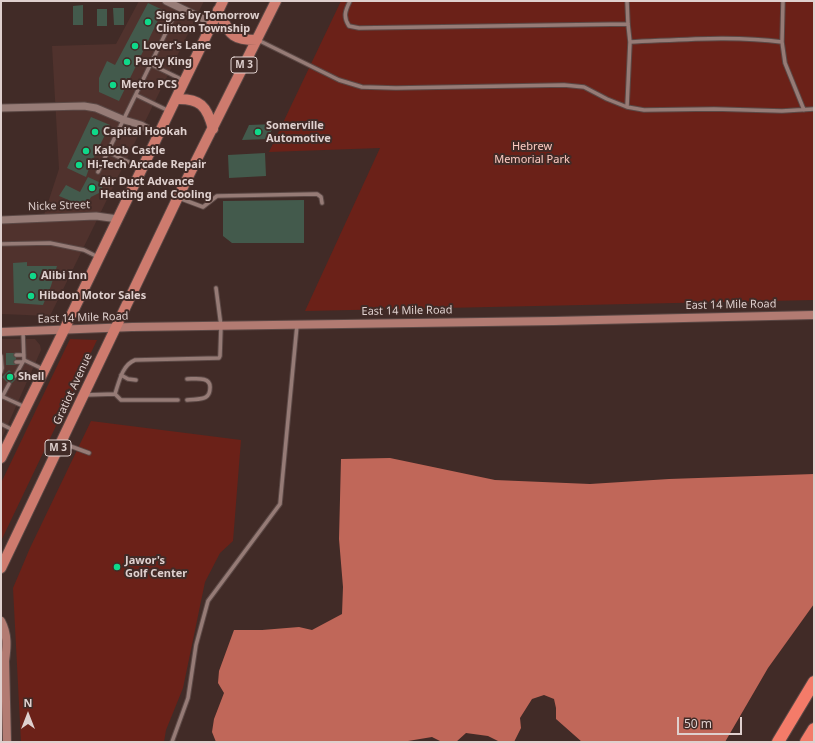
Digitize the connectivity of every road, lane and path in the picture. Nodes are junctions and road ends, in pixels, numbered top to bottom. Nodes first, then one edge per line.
1 (166, 1) edge
2 (276, 1) edge
3 (350, 1) edge
4 (627, 1) edge
5 (783, 1) edge
6 (220, 6) edge
7 (174, 16) dead end
8 (212, 23) junction
9 (628, 24) junction
10 (257, 40) junction
11 (630, 42) junction
12 (782, 42) junction
13 (150, 64) junction
14 (184, 81) junction
15 (136, 95) junction
16 (176, 99) junction
17 (627, 107) junction
18 (1, 108) edge
19 (814, 109) edge
20 (804, 110) junction
21 (170, 111) junction
22 (124, 120) junction
23 (212, 129) junction
24 (158, 135) junction
25 (108, 152) junction
26 (142, 168) junction
27 (98, 172) dead end
28 (178, 197) junction
29 (322, 204) dead end
30 (118, 219) junction
31 (1, 220) edge
32 (1, 244) edge
33 (99, 257) junction
34 (216, 288) dead end
35 (814, 315) edge
36 (297, 324) junction
37 (221, 326) junction
38 (116, 329) junction
39 (64, 330) junction
40 (23, 331) junction
41 (1, 332) edge
42 (6, 355) dead end
43 (16, 355) dead end
44 (24, 355) junction
45 (1, 356) edge
46 (23, 361) junction
47 (16, 362) dead end
48 (4, 363) edge
49 (44, 369) junction
50 (1, 372) edge
51 (121, 375) junction
52 (15, 376) dead end
53 (187, 379) dead end
54 (136, 380) dead end
55 (9, 384) dead end
56 (114, 394) junction
57 (84, 395) junction
58 (1, 396) edge
59 (178, 400) dead end
60 (188, 400) dead end
61 (26, 408) junction
62 (1, 424) edge
63 (14, 431) junction
64 (61, 443) junction
65 (89, 453) dead end
66 (1, 458) edge
67 (1, 568) edge
68 (1, 621) edge
69 (1, 651) edge
70 (5, 661) junction
71 (814, 682) edge
72 (4, 723) edge
73 (814, 728) edge
74 (7, 742) edge
75 (172, 742) edge
76 (778, 742) edge
77 (806, 742) edge

1 - 8 street
2 - 10 main road, M 3
3 - 9 lane
4 - 9 lane
5 - 12 lane
6 - 8 main road
6 - 10 main road
7 - 13 lane
8 - 14 main road
9 - 11 lane
10 - 17 lane
10 - 23 main road, M 3
11 - 12 lane
11 - 17 lane
12 - 20 lane
13 - 14 lane
13 - 15 lane
14 - 16 main road
15 - 21 lane
15 - 22 lane
16 - 21 main road
16 - 23 main road
17 - 20 lane
18 - 22 street
19 - 20 lane
21 - 24 main road
22 - 24 street
22 - 25 lane
23 - 28 main road, M 3
24 - 26 main road
25 - 26 lane
25 - 27 lane
26 - 30 main road
28 - 29 lane
28 - 38 main road, M 3
30 - 31 street, Nicke Street
30 - 33 main road
32 - 33 lane
33 - 39 main road
34 - 37 lane
35 - 36 main road, East 14 Mile Road
36 - 37 main road, East 14 Mile Road
36 - 75 lane
37 - 38 main road, East 14 Mile Road
37 - 51 lane
38 - 39 main road, East 14 Mile Road
38 - 57 main road, Gratiot Avenue / M 3
39 - 40 main road, East 14 Mile Road
39 - 49 main road
40 - 41 main road, East 14 Mile Road
40 - 44 lane
42 - 45 lane
43 - 44 lane
44 - 46 lane
45 - 48 lane
46 - 47 lane
46 - 49 lane
46 - 52 lane
48 - 50 lane
49 - 61 main road
51 - 54 lane
51 - 56 lane
53 - 60 lane
55 - 58 lane
56 - 57 lane
56 - 59 lane
57 - 64 main road, Gratiot Avenue / M 3
58 - 61 lane
61 - 63 main road
62 - 63 lane
63 - 66 main road
64 - 65 lane
64 - 67 main road, Gratiot Avenue / M 3
68 - 70 main road
69 - 70 main road
70 - 72 main road
71 - 76 highway
72 - 74 main road
73 - 77 highway

